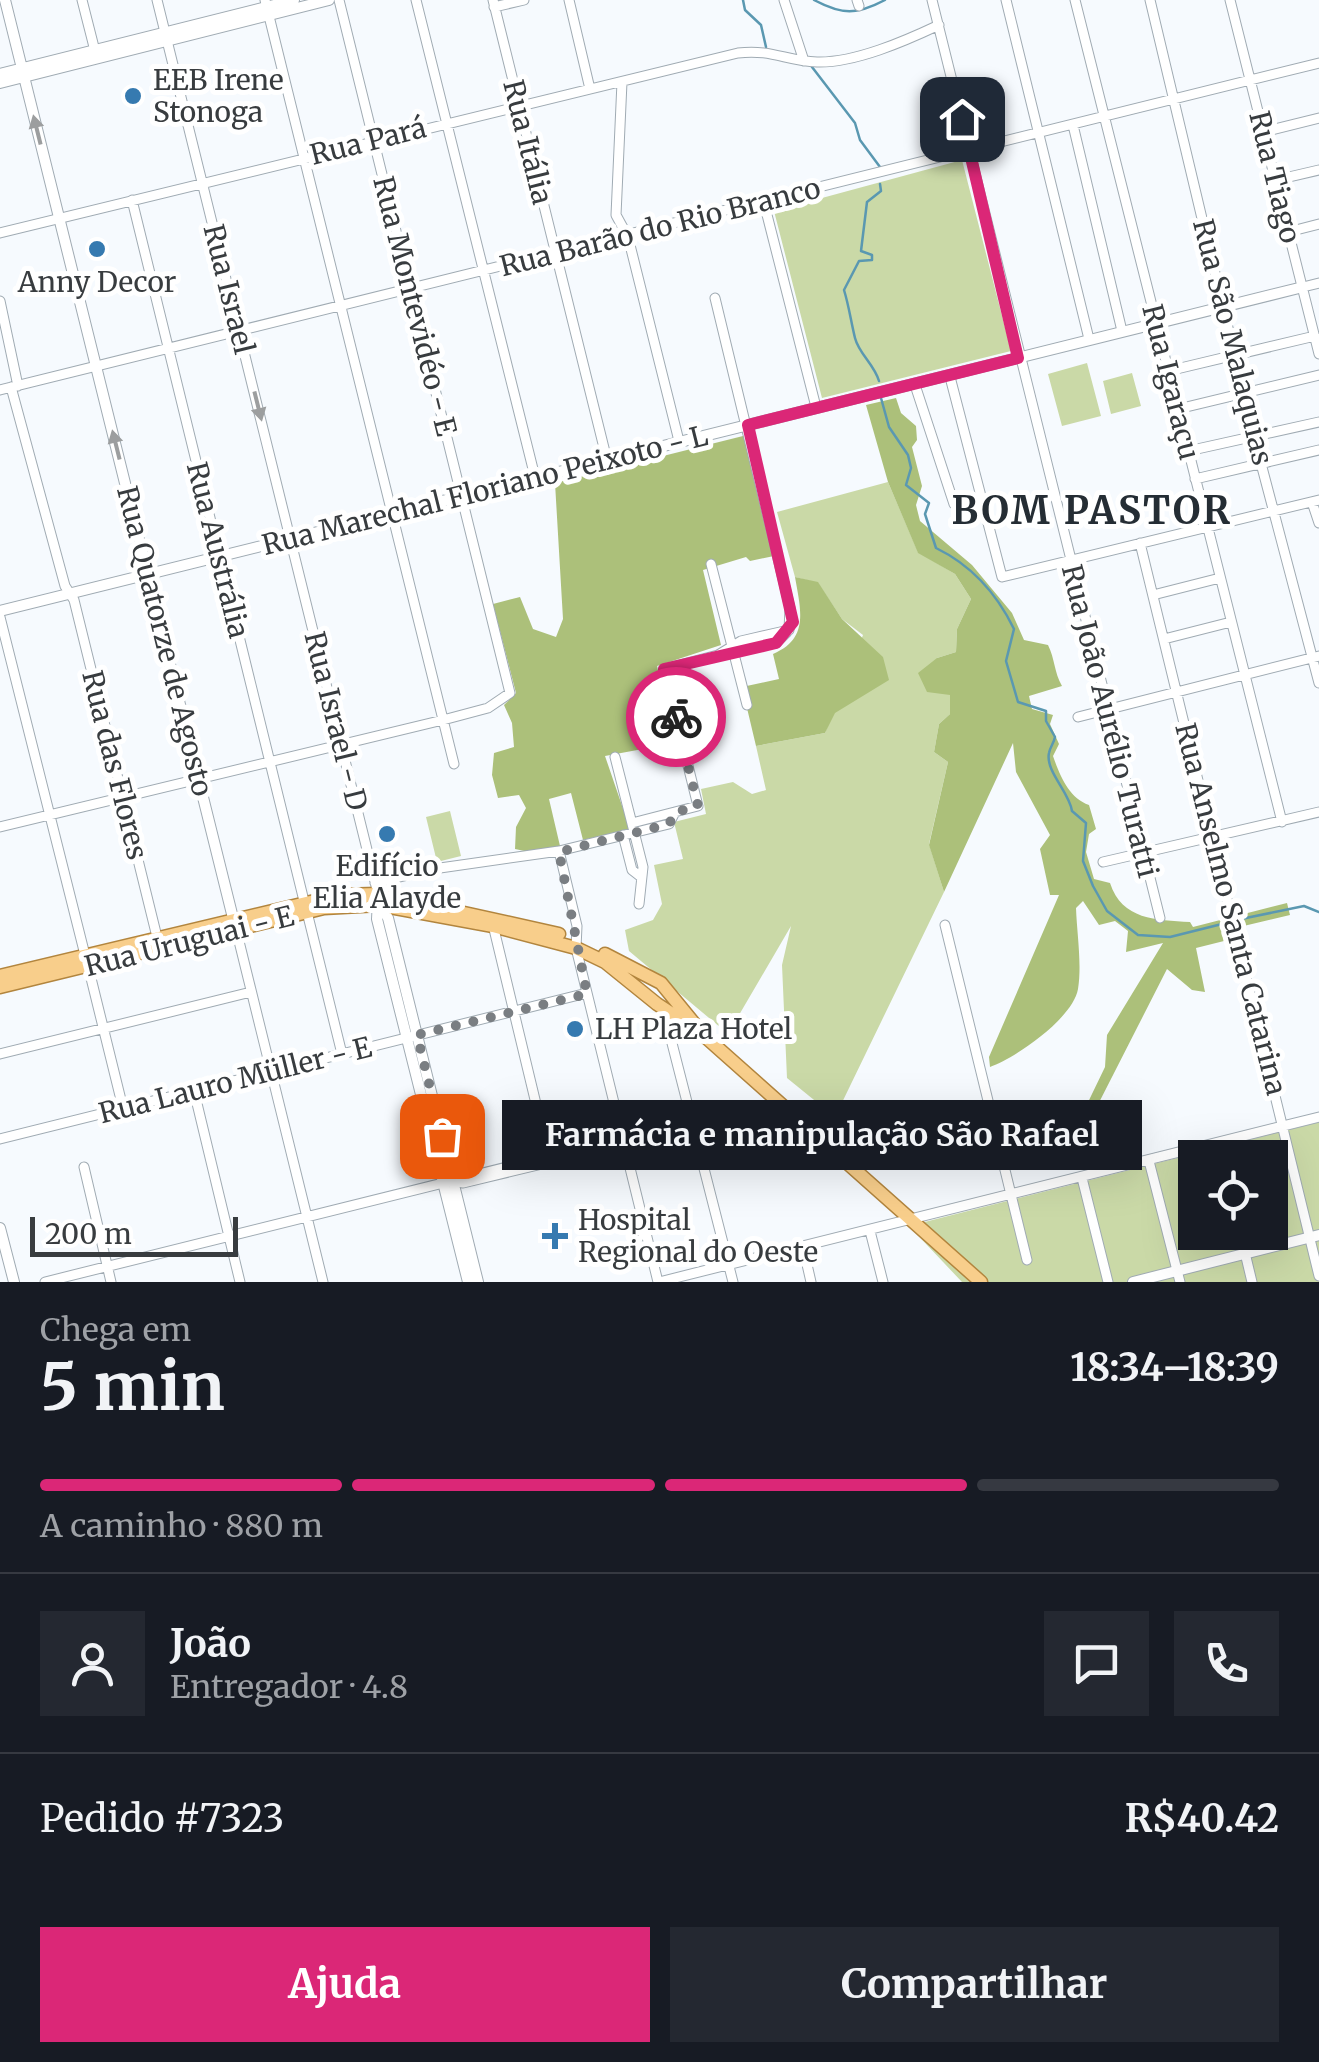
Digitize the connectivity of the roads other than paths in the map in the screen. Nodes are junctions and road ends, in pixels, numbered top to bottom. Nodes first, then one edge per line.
1 (4, 0) edge
2 (82, 0) edge
3 (156, 0) edge
4 (294, 0) edge
5 (329, 0) edge
6 (338, 0) edge
7 (416, 0) edge
8 (524, 0) edge
9 (569, 0) edge
10 (784, 0) edge
11 (932, 0) edge
12 (1006, 0) edge
13 (1076, 0) edge
14 (1150, 0) edge
15 (1230, 0) edge
16 (494, 3) edge
17 (267, 8) edge
18 (940, 26) junction
19 (166, 36) junction
20 (96, 54) junction
21 (804, 61) junction
22 (1319, 63) edge
23 (0, 74) edge
24 (18, 75) edge
25 (1250, 81) junction
26 (622, 82) junction
27 (590, 88) junction
28 (1175, 100) junction
29 (519, 104) junction
30 (1107, 118) junction
31 (1319, 118) edge
32 (446, 122) junction
33 (1073, 125) junction
34 (1263, 132) junction
35 (1038, 133) junction
36 (373, 140) junction
37 (969, 150) junction
38 (304, 157) junction
39 (1319, 170) edge
40 (1276, 180) junction
41 (202, 183) junction
42 (132, 200) junction
43 (764, 203) junction
44 (60, 218) junction
45 (1319, 224) edge
46 (1288, 232) junction
47 (0, 233) edge
48 (628, 237) junction
49 (555, 254) junction
50 (483, 270) junction
51 (1319, 283) edge
52 (1302, 287) junction
53 (410, 288) junction
54 (715, 298) dead end
55 (0, 301) edge
56 (341, 305) junction
57 (1224, 307) junction
58 (1156, 323) junction
59 (240, 331) junction
60 (1122, 331) junction
61 (1314, 336) junction
62 (1089, 339) junction
63 (169, 348) junction
64 (1319, 354) edge
65 (1236, 355) junction
66 (1018, 358) junction
67 (97, 366) junction
68 (1168, 370) junction
69 (1319, 375) edge
70 (950, 377) junction
71 (915, 384) junction
72 (10, 388) edge
73 (1244, 395) junction
74 (816, 408) junction
75 (1178, 409) junction
76 (1319, 422) edge
77 (748, 425) junction
78 (1254, 436) junction
79 (679, 442) junction
80 (1319, 450) edge
81 (1188, 451) junction
82 (606, 460) junction
83 (1262, 464) junction
84 (534, 477) junction
85 (1195, 479) junction
86 (462, 496) junction
87 (1316, 501) edge
88 (983, 503) junction
89 (393, 512) junction
90 (1274, 512) junction
91 (1319, 523) edge
92 (1208, 527) junction
93 (290, 538) junction
94 (1140, 543) junction
95 (220, 556) junction
96 (1070, 560) junction
97 (711, 564) dead end
98 (148, 574) junction
99 (1220, 578) junction
100 (69, 593) junction
101 (1153, 595) junction
102 (0, 614) edge
103 (1231, 622) junction
104 (1164, 639) junction
105 (733, 650) junction
106 (1316, 656) edge
107 (1244, 674) junction
108 (1319, 683) edge
109 (1177, 690) junction
110 (747, 706) dead end
111 (1107, 709) junction
112 (1078, 717) dead end
113 (443, 720) junction
114 (341, 744) junction
115 (615, 757) dead end
116 (270, 761) junction
117 (454, 764) dead end
118 (199, 778) junction
119 (123, 797) junction
120 (1319, 812) edge
121 (50, 814) junction
122 (1282, 822) junction
123 (0, 827) edge
124 (633, 828) junction
125 (623, 835) junction
126 (1212, 840) junction
127 (559, 852) junction
128 (1144, 854) junction
129 (1103, 862) dead end
130 (639, 871) junction
131 (377, 894) junction
132 (639, 904) dead end
133 (305, 906) junction
134 (1160, 918) dead end
135 (493, 922) junction
136 (235, 924) junction
137 (945, 925) dead end
138 (158, 937) junction
139 (576, 945) junction
140 (86, 961) junction
141 (0, 976) edge
142 (656, 981) junction
143 (0, 987) edge
144 (252, 992) junction
145 (587, 994) junction
146 (645, 994) junction
147 (670, 1006) junction
148 (514, 1012) junction
149 (103, 1028) junction
150 (412, 1036) junction
151 (0, 1054) edge
152 (342, 1054) junction
153 (271, 1072) junction
154 (194, 1090) junction
155 (123, 1108) junction
156 (1319, 1117) edge
157 (692, 1121) junction
158 (1285, 1127) junction
159 (0, 1138) edge
160 (623, 1139) junction
161 (1231, 1140) edge
162 (1178, 1153) edge
163 (549, 1158) junction
164 (1149, 1160) junction
165 (84, 1167) dead end
166 (1082, 1178) junction
167 (448, 1182) junction
168 (1011, 1194) junction
169 (307, 1217) junction
170 (911, 1219) junction
171 (0, 1228) edge
172 (870, 1231) junction
173 (229, 1236) junction
174 (1314, 1236) edge
175 (802, 1247) junction
176 (1244, 1250) edge
177 (1245, 1254) junction
178 (1027, 1260) dead end
179 (729, 1265) junction
180 (108, 1266) junction
181 (1178, 1276) edge
182 (1319, 1276) edge
183 (14, 1282) edge
184 (46, 1282) edge
185 (112, 1282) edge
186 (240, 1282) edge
187 (323, 1282) edge
188 (468, 1282) edge
189 (478, 1282) edge
190 (658, 1282) edge
191 (733, 1282) edge
192 (811, 1282) edge
193 (883, 1282) edge
194 (982, 1282) edge
195 (1108, 1282) edge
196 (1133, 1282) edge
197 (1252, 1282) edge

1 - 24 street, Rua Quatorze de Agosto
2 - 20 street
3 - 19 street, Rua Israel
4 - 17 street
5 - 17 street
6 - 36 street, Rua Montevidéo - E
7 - 32 street
8 - 16 street
9 - 27 street
10 - 21 street
11 - 18 street, Rua João Aurélio Turatti
12 - 35 street
13 - 30 street, Rua Igaraçu
14 - 28 street, Rua São Malaquias
15 - 25 street, Rua Tiago
16 - 29 street, Rua Itália
17 - 19 street
17 - 38 street
18 - 21 street, Rua Pará
18 - 37 street, Rua João Aurélio Turatti
19 - 20 street
19 - 41 street, Rua Israel
20 - 24 street
21 - 26 street, Rua Pará
22 - 25 street, Rua Barão do Rio Branco
23 - 24 street
44 -> 24 street, Rua Quatorze de Agosto
25 - 28 street, Rua Barão do Rio Branco
25 - 34 street, Rua Tiago
26 - 27 street, Rua Pará
26 - 48 street
27 - 29 street, Rua Pará
28 - 30 street, Rua Barão do Rio Branco
28 - 57 street, Rua São Malaquias
29 - 32 street, Rua Pará
29 - 49 street, Rua Itália
30 - 33 street, Rua Barão do Rio Branco
30 - 58 street, Rua Igaraçu
31 - 34 street
32 - 36 street, Rua Pará
32 - 50 street
33 - 35 street, Rua Barão do Rio Branco
33 - 60 street
34 - 40 street, Rua Tiago
35 - 37 street, Rua Barão do Rio Branco
35 - 62 street
36 - 38 street, Rua Pará
36 - 53 street, Rua Montevidéo - E
37 - 43 street, Rua Barão do Rio Branco
37 - 66 street, Rua João Aurélio Turatti
38 - 41 street, Rua Pará
38 - 56 street
39 - 40 street
40 - 46 street, Rua Tiago
41 - 42 street, Rua Pará
41 - 59 street, Rua Israel
42 - 44 street, Rua Pará
42 - 63 street, Rua Austrália
43 - 48 street, Rua Barão do Rio Branco
43 - 74 street
44 - 47 street, Rua Pará
44 - 67 street, Rua Quatorze de Agosto
45 - 46 street
46 - 52 street, Rua Tiago
48 - 49 street, Rua Barão do Rio Branco
48 - 79 street
49 - 50 street, Rua Barão do Rio Branco
49 - 82 street, Rua Itália
50 - 53 street, Rua Barão do Rio Branco
50 - 84 street
51 - 52 street, Rua Marechal Floriano Peixoto - L
52 - 57 street, Rua Marechal Floriano Peixoto - L
52 - 61 street, Rua Tiago
53 - 56 street, Rua Barão do Rio Branco
53 - 86 street, Rua Montevidéo - E
54 - 77 street
55 - 72 street, Rua das Flores
56 - 59 street, Rua Barão do Rio Branco
56 - 89 street
57 - 58 street, Rua Marechal Floriano Peixoto - L
57 - 65 street, Rua São Malaquias
58 - 60 street, Rua Marechal Floriano Peixoto - L
58 - 68 street, Rua Igaraçu
59 - 63 street, Rua Barão do Rio Branco
59 -> 93 street, Rua Israel
60 - 62 street, Rua Marechal Floriano Peixoto - L
61 - 64 street, Rua Tiago
61 - 65 street
62 - 66 street, Rua Marechal Floriano Peixoto - L
63 - 67 street, Rua Barão do Rio Branco
63 - 95 street, Rua Austrália
65 - 68 street
65 - 73 street, Rua São Malaquias
66 - 70 street, Rua Marechal Floriano Peixoto - L
66 - 96 street, Rua João Aurélio Turatti
67 - 72 street, Rua Barão do Rio Branco
98 -> 67 street, Rua Quatorze de Agosto
68 - 75 street, Rua Igaraçu
69 - 73 street
70 - 71 street, Rua Marechal Floriano Peixoto - L
70 - 88 street
71 - 74 street, Rua Marechal Floriano Peixoto - L
71 - 88 street
72 - 100 street, Rua das Flores
73 - 75 street
73 - 78 street, Rua São Malaquias
74 - 77 street, Rua Marechal Floriano Peixoto - L
75 - 81 street, Rua Igaraçu
76 - 78 street
77 - 79 street, Rua Marechal Floriano Peixoto - L
77 - 105 street
78 - 81 street
78 - 83 street, Rua São Malaquias
79 - 82 street, Rua Marechal Floriano Peixoto - L
80 - 83 street
81 - 85 street, Rua Igaraçu
82 - 84 street, Rua Marechal Floriano Peixoto - L
83 - 85 street
83 - 90 street, Rua São Malaquias
84 - 86 street, Rua Marechal Floriano Peixoto - L
85 - 92 street, Rua Igaraçu
86 - 89 street, Rua Marechal Floriano Peixoto - L
86 - 113 street, Rua Montevidéo - E
87 - 90 street
87 - 91 street
88 - 96 street
89 - 93 street, Rua Marechal Floriano Peixoto - L
89 - 113 street
90 - 92 street
90 - 106 street, Rua São Malaquias
92 - 94 street
92 - 99 street, Rua Igaraçu
93 - 95 street, Rua Marechal Floriano Peixoto - L
93 - 114 street, Rua Israel - D
94 - 96 street
94 - 101 street, Rua Anselmo Santa Catarina
95 - 98 street, Rua Marechal Floriano Peixoto - L
95 - 116 street, Rua Austrália
96 - 111 street, Rua João Aurélio Turatti
97 - 105 street
98 - 100 street, Rua Marechal Floriano Peixoto - L
98 - 118 street, Rua Quatorze de Agosto
99 - 101 street
99 - 103 street, Rua Igaraçu
100 - 102 street, Rua Marechal Floriano Peixoto - L
100 - 119 street, Rua das Flores
101 - 104 street, Rua Anselmo Santa Catarina
102 - 121 street
103 - 104 street
103 - 107 street, Rua Igaraçu
104 - 109 street, Rua Anselmo Santa Catarina
105 - 110 street
105 - 124 street, Rua Uruguai - E
106 - 107 street
106 - 108 street, Rua São Malaquias
107 - 109 street
107 - 122 street, Rua Igaraçu
109 - 111 street
109 - 126 street, Rua Anselmo Santa Catarina
111 - 112 street
111 - 128 street, Rua João Aurélio Turatti
113 - 114 street
113 - 117 street
114 - 116 street
114 - 131 street, Rua Israel - D
115 - 124 street
116 - 118 street
116 - 133 street, Rua Austrália
118 - 119 street
118 - 136 street, Rua Quatorze de Agosto
119 - 121 street
119 - 138 street, Rua das Flores
120 - 122 street
121 - 123 street
121 - 140 street
122 - 126 street
124 - 125 street, Rua Uruguai - E
124 - 130 street
125 - 127 street, Rua Uruguai - E
125 - 130 street
126 - 128 street
126 - 158 street, Rua Anselmo Santa Catarina
127 - 131 street, Rua Uruguai - E
127 - 139 street
128 - 129 street
128 - 134 street, Rua João Aurélio Turatti
130 - 132 street
131 - 133 main road, Rua Uruguai - E
131 - 135 main road
131 - 150 street, Rua Israel - D
133 - 136 main road, Rua Uruguai - E
133 - 152 street, Rua Austrália
135 - 139 main road
135 - 148 street
136 - 138 main road, Rua Uruguai - E
136 - 140 main road, Rua Uruguai - E
136 - 144 street, Rua Quatorze de Agosto
137 - 168 street
138 - 140 main road, Rua Uruguai - E
139 - 142 main road
139 - 145 street
139 - 146 main road
140 - 141 main road, Rua Uruguai - E
140 - 143 main road, Rua Uruguai - E
140 - 149 street
142 - 146 main road
142 - 147 main road
144 - 149 street
144 - 153 street, Rua Quatorze de Agosto
145 - 148 street, Rua Lauro Müller - E
145 - 160 street
146 - 147 main road
147 - 157 street
147 - 170 main road
148 - 150 street, Rua Lauro Müller - E
148 - 163 street
149 - 151 street
149 - 155 street
150 - 152 street, Rua Lauro Müller - E
150 - 167 street, Rua Israel - D
152 - 153 street, Rua Lauro Müller - E
153 - 154 street, Rua Lauro Müller - E
153 - 169 street, Rua Quatorze de Agosto
154 - 155 street, Rua Lauro Müller - E
154 - 173 street
155 - 159 street, Rua Lauro Müller - E
156 - 158 street
157 - 160 street
157 - 179 street
158 - 161 street
158 - 174 street, Rua Anselmo Santa Catarina
160 - 163 street
160 - 190 street
162 - 164 street
163 - 167 street
164 - 166 street
164 - 181 street
165 - 180 street
166 - 168 street
166 - 195 street
167 - 169 street
167 - 188 street, Rua Israel - D
167 - 189 street, Rua Israel - D
168 - 170 street
168 - 178 street
169 - 173 street
169 - 187 street, Rua Quatorze de Agosto
170 - 172 street
170 - 194 main road
171 - 183 street
172 - 175 street
172 - 193 street
173 - 180 street
173 - 186 street
174 - 177 street
174 - 182 street, Rua Anselmo Santa Catarina
175 - 179 street
175 - 192 street
176 - 177 street
177 - 181 street
177 - 197 street
179 - 190 street
179 - 191 street
180 - 184 street
180 - 185 street
181 - 196 street

